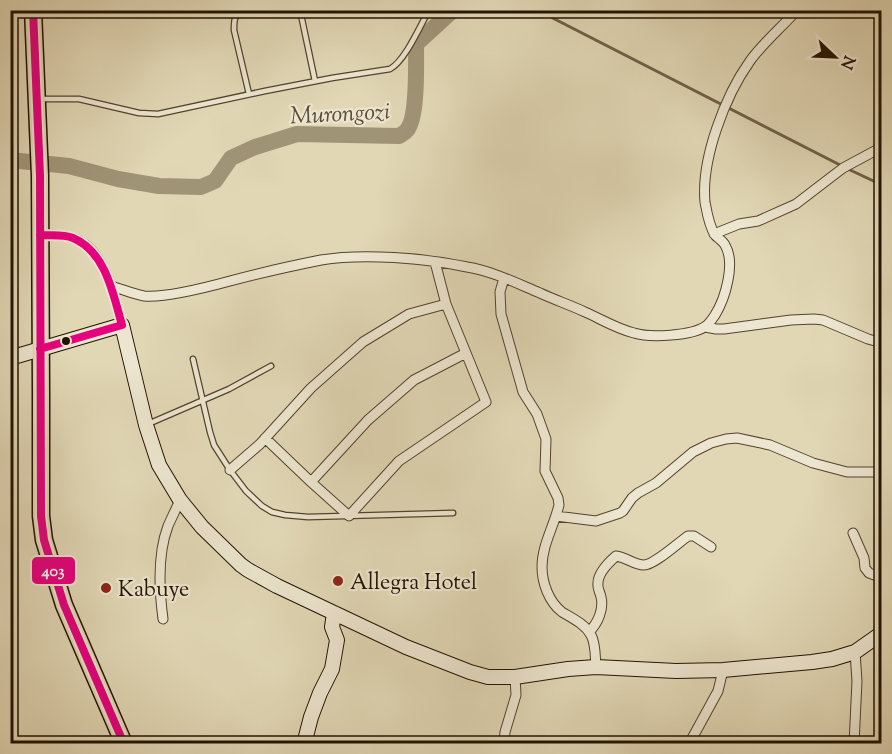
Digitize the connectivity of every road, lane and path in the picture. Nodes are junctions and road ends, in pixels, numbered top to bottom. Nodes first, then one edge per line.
1 (33, 10) edge
2 (243, 10) edge
3 (300, 10) edge
4 (429, 10) edge
5 (797, 10) edge
6 (315, 81) junction
7 (249, 94) junction
8 (37, 99) junction
9 (882, 147) edge
10 (714, 234) junction
11 (40, 235) junction
12 (435, 262) junction
13 (504, 278) junction
14 (111, 286) junction
15 (446, 304) junction
16 (122, 325) junction
17 (705, 327) junction
18 (882, 343) edge
19 (40, 349) junction
20 (466, 353) junction
21 (10, 358) edge
22 (193, 358) dead end
23 (271, 366) dead end
24 (203, 400) junction
25 (146, 425) junction
26 (265, 438) junction
27 (230, 470) junction
28 (882, 472) edge
29 (311, 482) junction
30 (180, 500) junction
31 (453, 513) dead end
32 (349, 516) junction
33 (556, 516) junction
34 (853, 533) dead end
35 (711, 547) dead end
36 (882, 589) edge
37 (334, 613) junction
38 (164, 619) dead end
39 (590, 632) junction
40 (882, 633) edge
41 (855, 652) junction
42 (596, 667) junction
43 (723, 670) junction
44 (515, 677) junction
45 (124, 744) edge
46 (304, 744) edge
47 (504, 744) edge
48 (689, 744) edge
49 (854, 744) edge

1 - 8 highway
2 - 7 lane
3 - 6 lane
4 - 6 lane
5 - 10 street
6 - 7 lane
7 - 8 lane
8 - 11 highway
9 - 10 street
10 - 17 street
11 - 14 street
11 - 19 highway
12 - 13 street
12 - 14 street
12 - 15 street
13 - 17 street
13 - 33 street
14 - 16 street
15 - 20 street
15 - 26 street
16 - 19 street
16 - 25 street
17 - 18 street
19 - 21 street
19 - 45 highway
20 - 29 street
20 - 32 street
22 - 24 lane
23 - 24 lane
24 - 25 lane
24 - 27 lane
25 - 30 street
26 - 27 street
26 - 29 street
27 - 32 lane
28 - 33 street
29 - 32 street
30 - 37 street
30 - 38 street
31 - 32 lane
33 - 39 street
34 - 36 street
35 - 39 street
37 - 44 street
37 - 46 street
39 - 42 street
40 - 41 street
41 - 43 street
41 - 49 street
42 - 43 street
42 - 44 street
43 - 48 street
44 - 47 street

